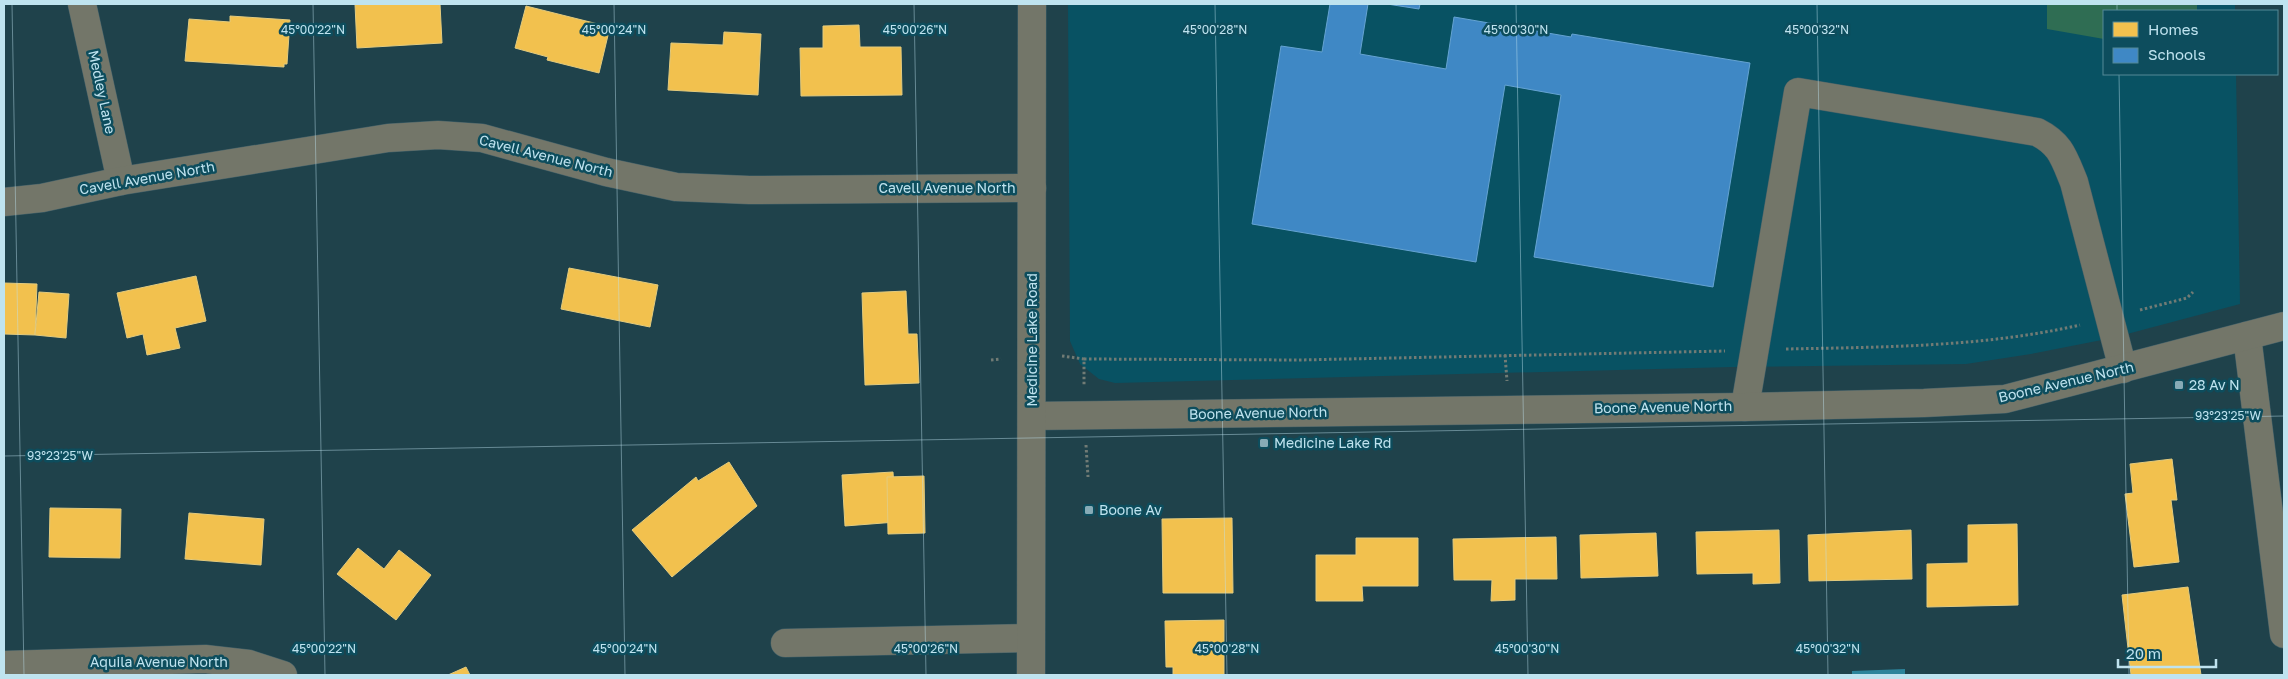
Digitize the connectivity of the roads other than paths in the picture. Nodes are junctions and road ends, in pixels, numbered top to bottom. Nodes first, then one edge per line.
1 (82, 4) edge
2 (1032, 4) edge
3 (122, 181) junction
4 (1032, 188) junction
5 (4, 202) edge
6 (2284, 326) edge
7 (2247, 336) junction
8 (2123, 369) junction
9 (1745, 407) junction
10 (1032, 416) junction
11 (2284, 634) edge
12 (1030, 638) junction
13 (785, 643) dead end
14 (4, 664) edge
15 (283, 675) edge
16 (1031, 675) edge

1 - 3 street, Medley Lane
2 - 4 street, Medicine Lake Road
3 - 4 street, Cavell Avenue North
3 - 5 street, Cavell Avenue North
4 - 10 street, Medicine Lake Road
6 - 7 street, Boone Avenue North
7 - 8 street, Boone Avenue North
7 - 11 street
8 - 9 street, Boone Avenue North
8 - 9 street
9 - 10 street, Boone Avenue North
10 - 12 street, Medicine Lake Road
12 - 13 street
12 - 16 street, Medicine Lake Road
14 - 15 street, Aquila Avenue North

